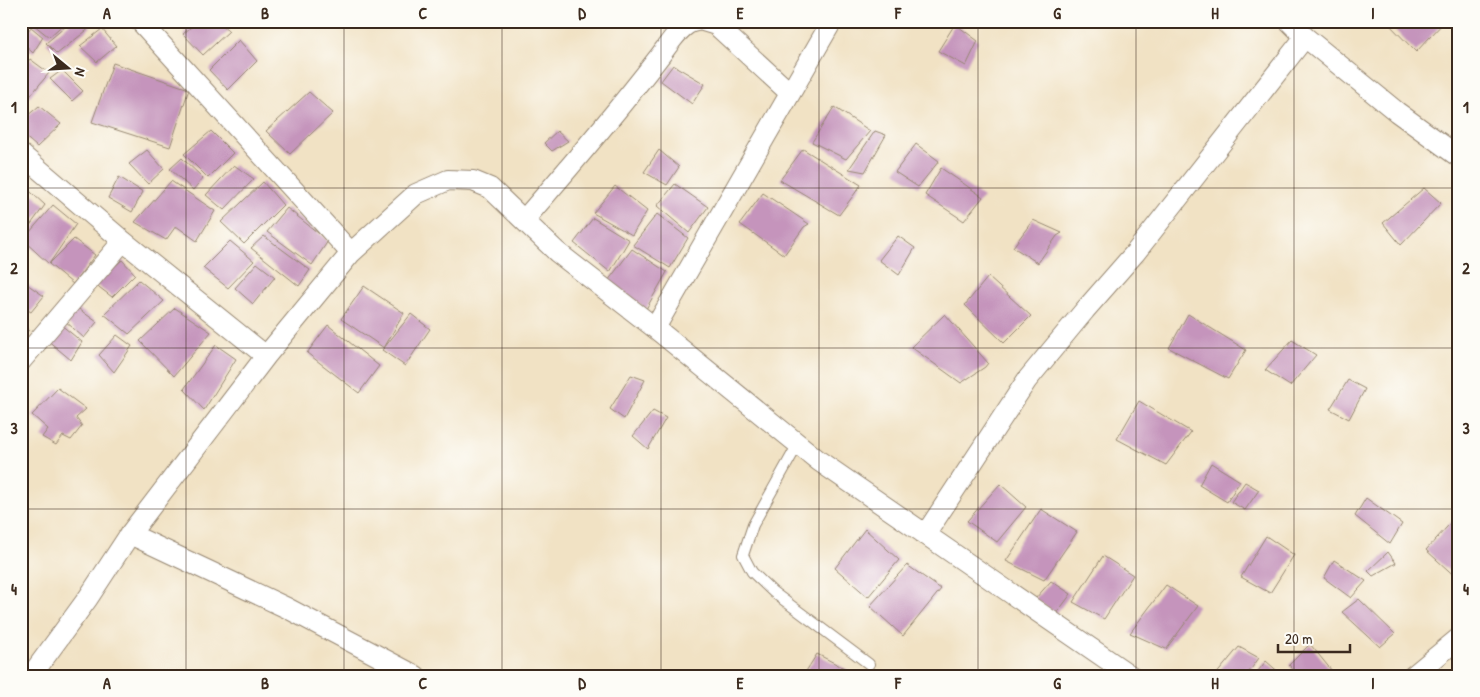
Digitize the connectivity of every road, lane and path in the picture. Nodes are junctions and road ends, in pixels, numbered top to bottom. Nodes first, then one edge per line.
1 (140, 21) edge
2 (697, 21) edge
3 (703, 21) edge
4 (832, 21) edge
5 (1289, 21) edge
6 (1305, 38) junction
7 (790, 93) junction
8 (21, 154) edge
9 (1459, 157) edge
10 (524, 220) junction
11 (123, 241) junction
12 (351, 252) junction
13 (655, 328) junction
14 (266, 356) junction
15 (21, 361) edge
16 (798, 444) junction
17 (130, 534) junction
18 (925, 535) junction
19 (1459, 638) edge
20 (869, 664) dead end
21 (31, 676) edge
22 (416, 676) edge
23 (1131, 676) edge
24 (1413, 676) edge

1 - 12 street
2 - 10 street
3 - 7 street
4 - 7 street
5 - 6 street
6 - 9 street
6 - 18 street
7 - 13 street
8 - 11 street
10 - 12 street
10 - 13 street
11 - 14 street
11 - 15 street
12 - 14 street
13 - 16 street
14 - 17 street
16 - 18 street
16 - 20 lane
17 - 21 street
17 - 22 street
18 - 23 street
19 - 24 street

